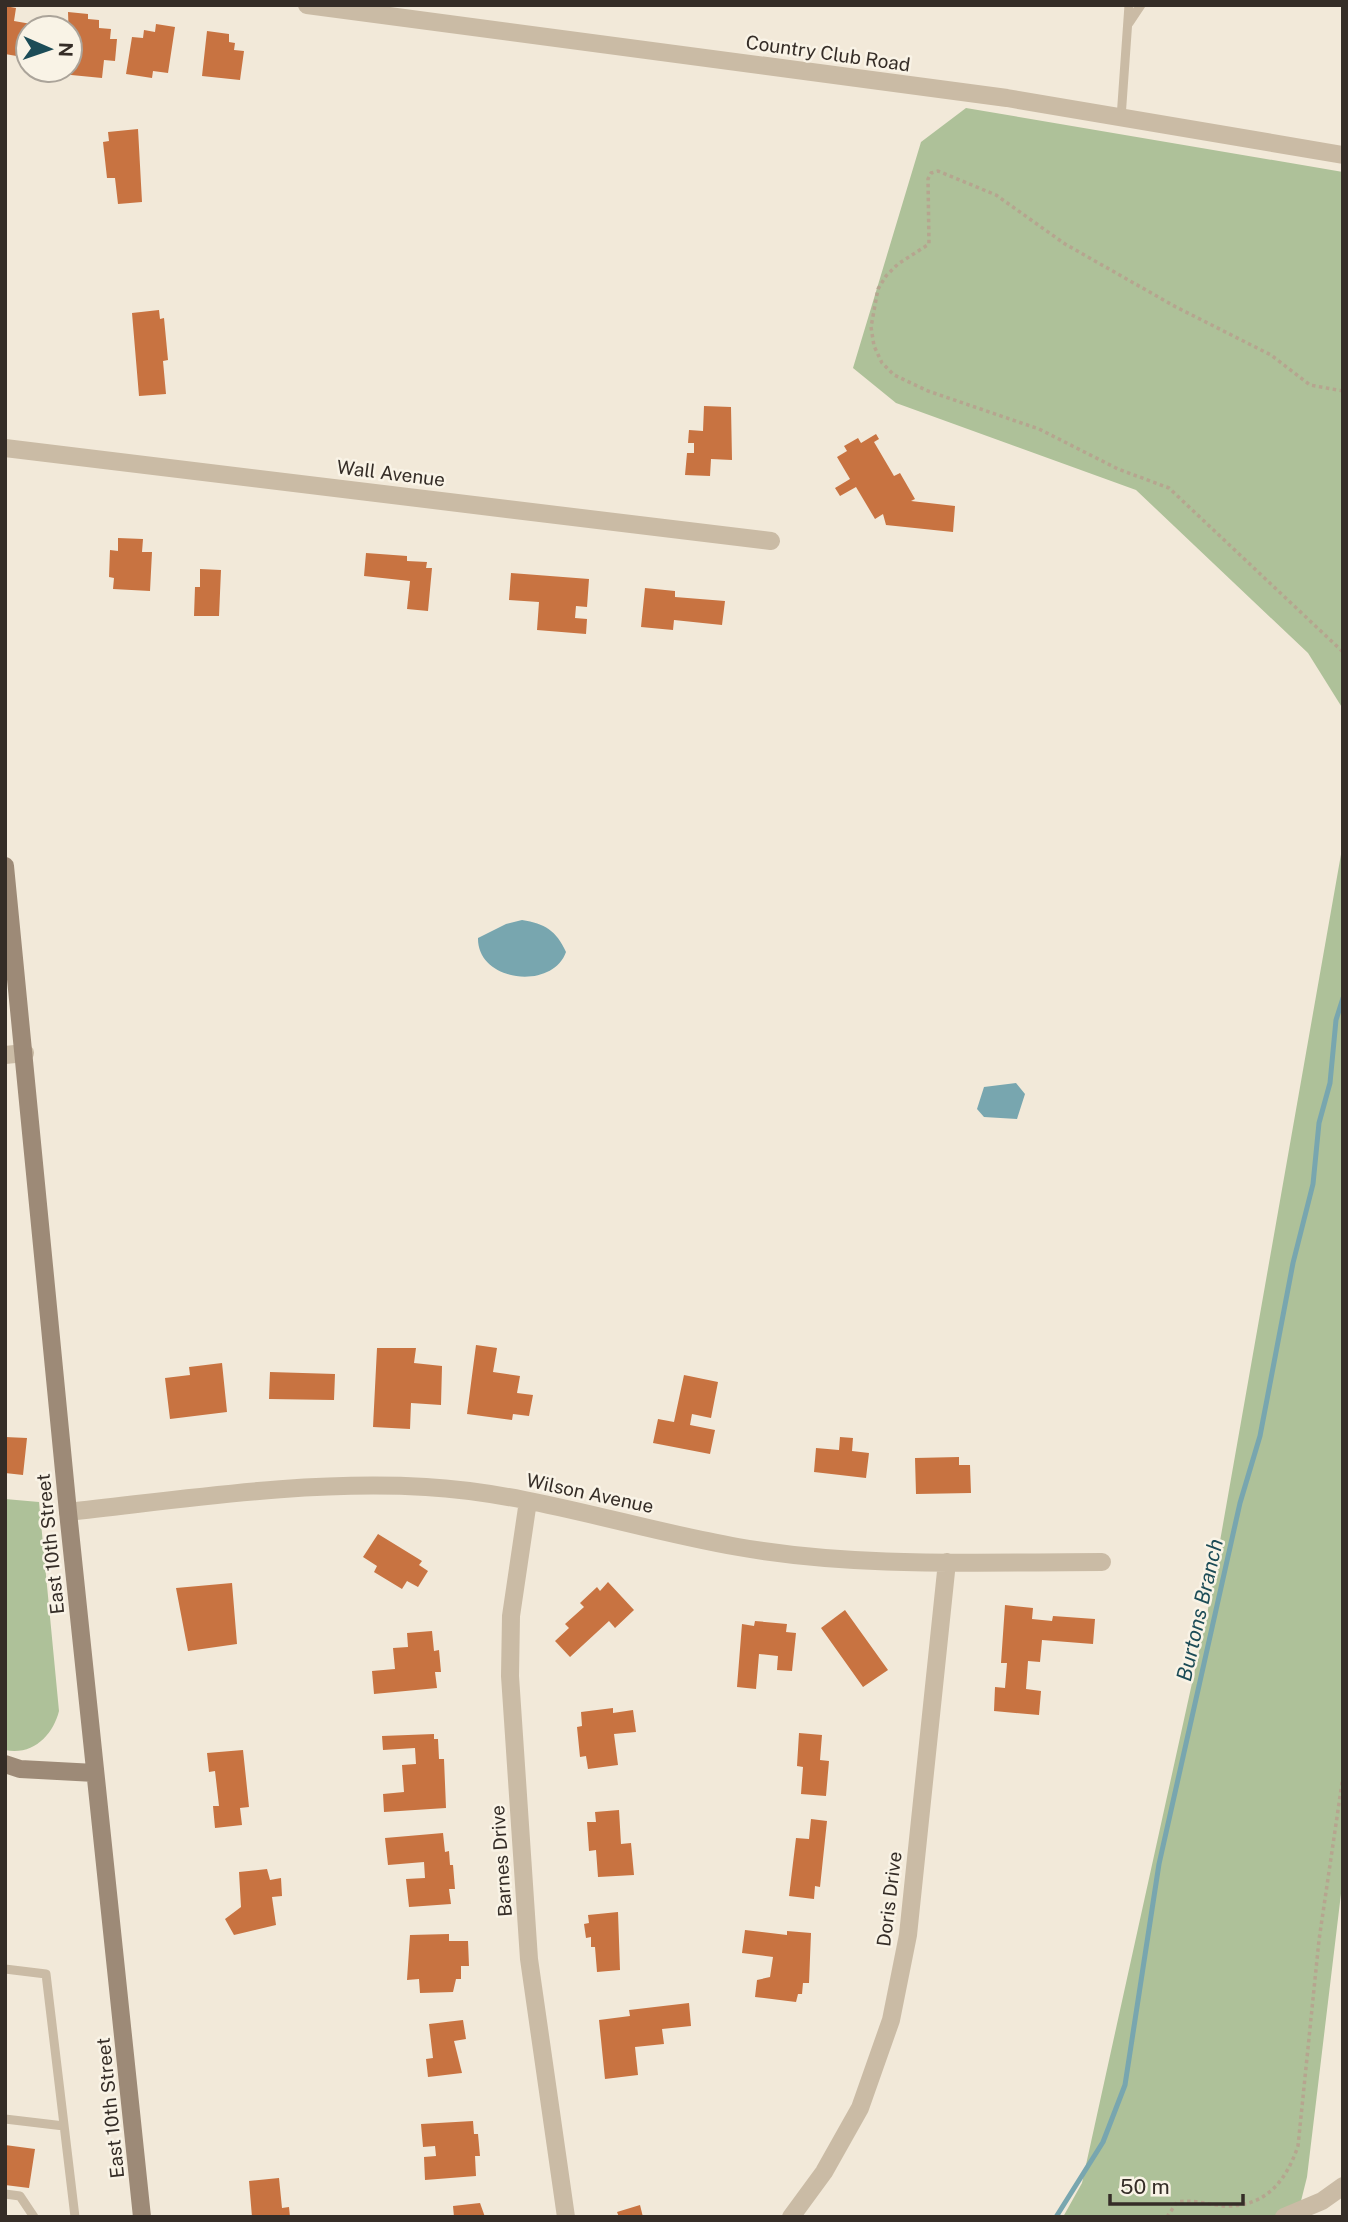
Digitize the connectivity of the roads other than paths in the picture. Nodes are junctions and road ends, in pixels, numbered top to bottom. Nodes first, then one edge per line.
1 (307, 5) edge
2 (1129, 5) edge
3 (1141, 5) edge
4 (394, 11) edge
5 (1128, 24) junction
6 (1121, 118) junction
7 (1343, 155) edge
8 (5, 448) edge
9 (771, 541) dead end
10 (5, 866) edge
11 (24, 1053) junction
12 (5, 1055) edge
13 (528, 1501) junction
14 (68, 1512) junction
15 (947, 1562) junction
16 (1102, 1562) dead end
17 (5, 1764) edge
18 (95, 1773) junction
19 (5, 1969) edge
20 (5, 2119) edge
21 (64, 2126) junction
22 (1343, 2186) edge
23 (5, 2194) edge
24 (34, 2217) edge
25 (75, 2217) edge
26 (142, 2217) edge
27 (566, 2217) edge
28 (791, 2217) edge
29 (1284, 2217) edge

1 - 4 street, Country Club Road
2 - 5 lane
3 - 5 lane
4 - 6 street, Country Club Road
5 - 6 lane
6 - 7 street, Country Club Road
8 - 9 street, Wall Avenue
10 - 11 main road, East 10th Street
11 - 12 street
11 - 14 main road, East 10th Street
13 - 14 street, Wilson Avenue
13 - 15 street, Wilson Avenue
13 - 27 street, Barnes Drive
14 - 18 main road, East 10th Street
15 - 16 street, Wilson Avenue
15 - 28 street, Doris Drive
17 - 18 main road
18 - 26 main road, East 10th Street
19 - 21 lane
20 - 21 lane
21 - 25 lane
22 - 29 street
23 - 24 lane

